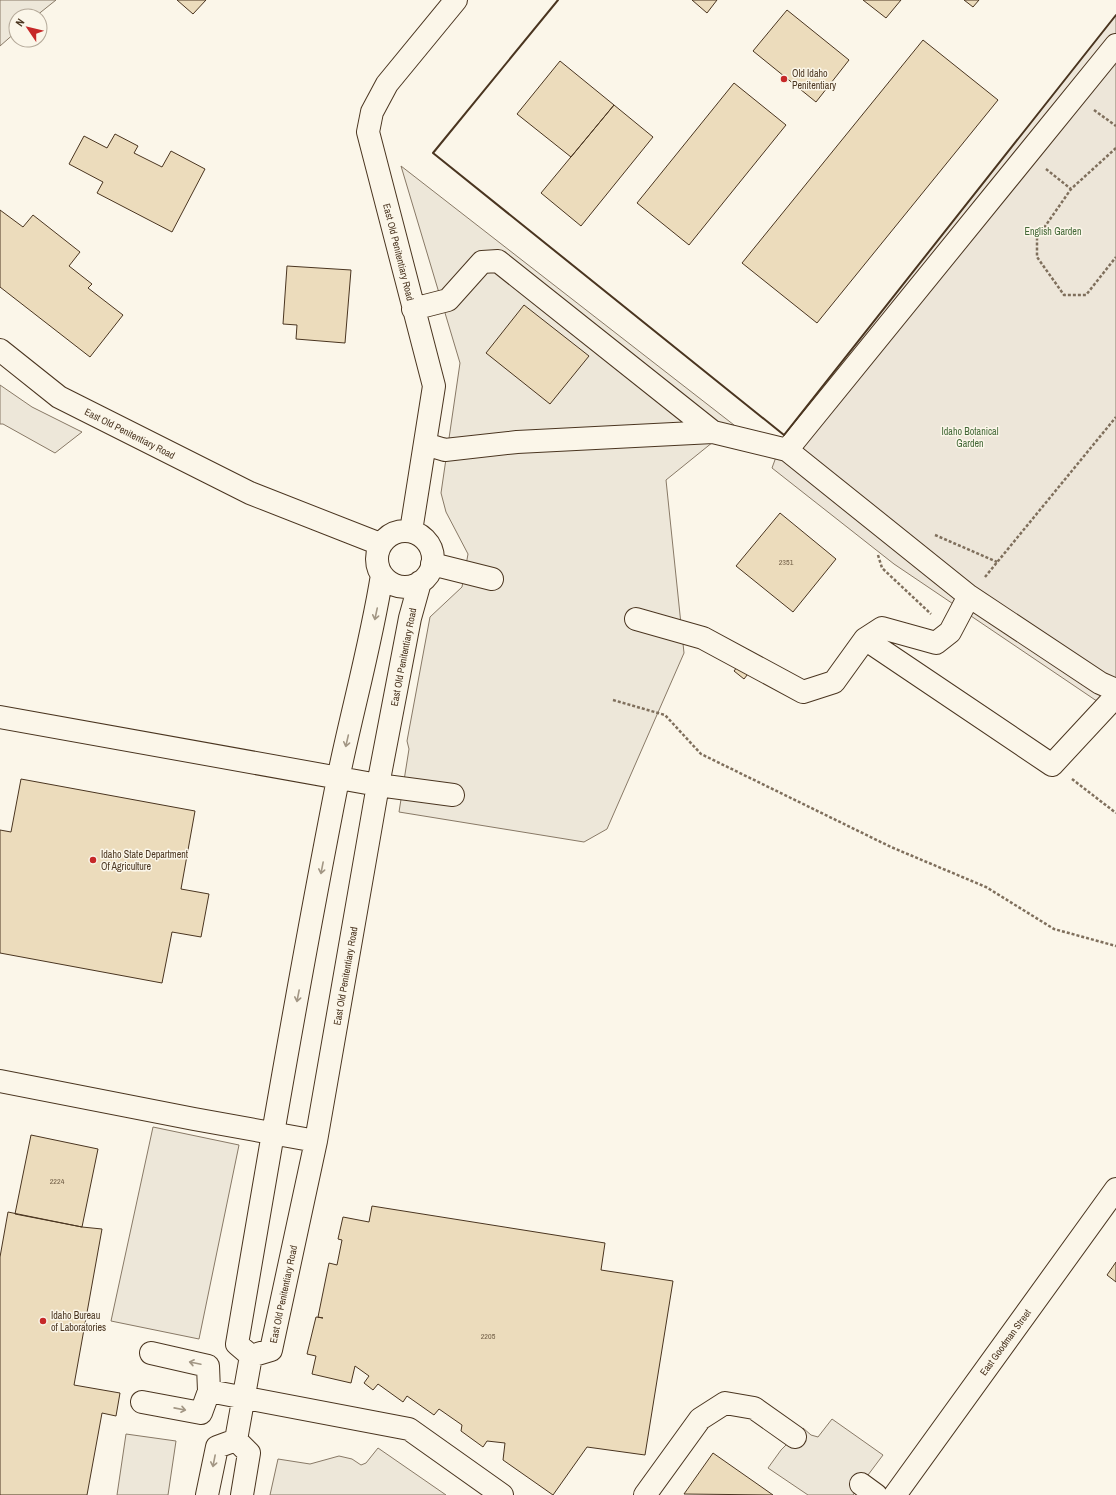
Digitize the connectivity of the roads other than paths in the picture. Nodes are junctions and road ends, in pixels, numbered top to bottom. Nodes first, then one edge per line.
1 (456, 0) edge
2 (1116, 45) edge
3 (413, 309) junction
4 (0, 350) edge
5 (713, 432) junction
6 (425, 444) junction
7 (787, 450) junction
8 (411, 531) junction
9 (380, 544) junction
10 (432, 564) junction
11 (382, 575) junction
12 (492, 579) dead end
13 (420, 582) junction
14 (970, 596) junction
15 (636, 619) dead end
16 (865, 639) junction
17 (1116, 690) edge
18 (1116, 696) edge
19 (0, 717) edge
20 (339, 778) junction
21 (378, 784) junction
22 (453, 795) dead end
23 (0, 1081) edge
24 (272, 1133) junction
25 (316, 1141) junction
26 (1116, 1189) edge
27 (151, 1353) dead end
28 (251, 1356) junction
29 (209, 1391) junction
30 (244, 1398) junction
31 (142, 1402) dead end
32 (794, 1436) dead end
33 (236, 1440) junction
34 (489, 1491) edge
35 (207, 1495) edge
36 (242, 1495) edge
37 (645, 1495) edge
38 (895, 1495) edge

1 - 3 street, East Old Penitentiary Road
2 - 7 street
3 - 5 street
3 - 6 street, East Old Penitentiary Road
4 - 9 street, East Old Penitentiary Road
5 - 6 street
5 - 7 street
6 - 8 street, East Old Penitentiary Road
7 - 14 street
8 - 9 street
8 - 10 street
9 - 11 street
10 - 12 street
10 - 13 street
11 - 13 street
11 -> 20 street
13 - 21 street, East Old Penitentiary Road
14 - 16 street
14 - 17 street
15 - 16 street
16 - 18 street
19 - 20 street
20 - 21 street
20 -> 24 street
21 - 22 street
21 - 25 street, East Old Penitentiary Road
23 - 24 street
24 - 25 street
24 - 28 street
25 - 28 street, East Old Penitentiary Road
26 - 38 street, East Goodman Street
29 -> 27 street
28 - 30 street
29 - 30 street
31 -> 29 street
30 - 33 street
30 - 34 street
32 - 37 street
33 -> 35 street
33 - 36 street

